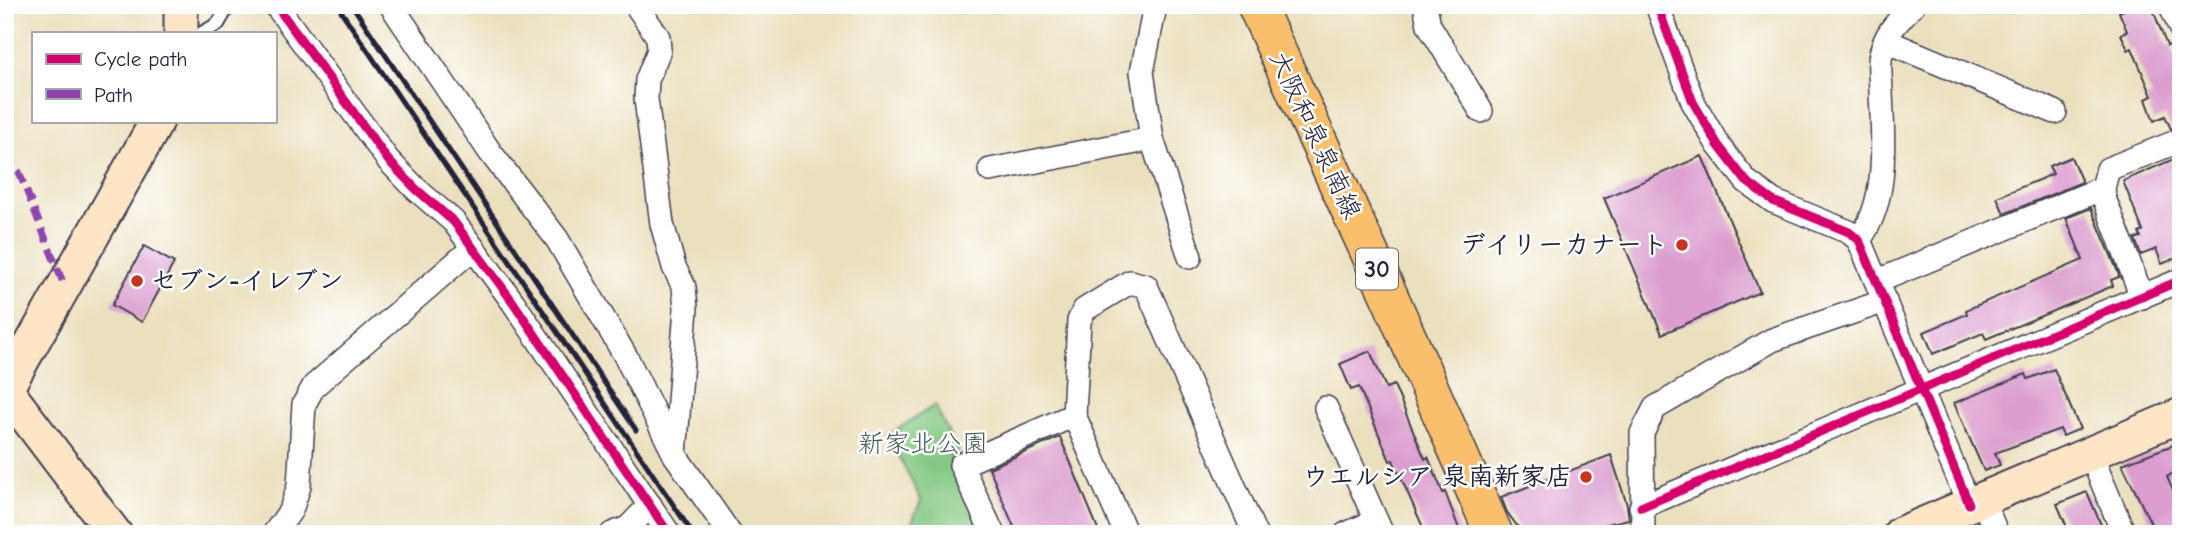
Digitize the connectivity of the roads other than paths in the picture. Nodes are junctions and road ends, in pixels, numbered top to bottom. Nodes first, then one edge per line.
1 (181, 5) edge
2 (229, 5) edge
3 (274, 5) edge
4 (391, 5) edge
5 (636, 5) edge
6 (1154, 5) edge
7 (1255, 5) edge
8 (1425, 5) edge
9 (1657, 5) edge
10 (1913, 5) edge
11 (2173, 5) edge
12 (2181, 29) edge
13 (181, 32) edge
14 (204, 32) edge
15 (1886, 41) junction
16 (1481, 111) dead end
17 (2055, 112) dead end
18 (156, 122) edge
19 (1152, 139) junction
20 (2181, 140) edge
21 (990, 170) dead end
22 (2103, 188) junction
23 (1859, 240) junction
24 (473, 248) junction
25 (1189, 257) dead end
26 (2181, 280) edge
27 (1881, 291) junction
28 (2142, 297) junction
29 (1922, 389) junction
30 (5, 391) edge
31 (1326, 408) dead end
32 (1074, 415) junction
33 (2181, 415) edge
34 (2090, 453) junction
35 (675, 455) junction
36 (1976, 502) junction
37 (650, 505) junction
38 (1641, 507) junction
39 (1379, 527) edge
40 (115, 534) edge
41 (274, 534) edge
42 (612, 534) edge
43 (668, 534) edge
44 (730, 534) edge
45 (993, 534) edge
46 (1126, 534) edge
47 (1255, 534) edge
48 (1346, 534) edge
49 (1494, 534) edge
50 (1643, 534) edge
51 (1900, 534) edge
52 (1997, 534) edge
53 (2123, 534) edge

1 - 13 street
2 - 14 lane
3 - 24 street
4 - 35 street
5 - 35 street
6 - 19 street
7 - 49 main road, 大阪和泉泉南線 / 30
8 - 16 street
9 - 23 street
10 - 15 street
11 - 12 street
15 - 17 street
15 - 23 street
18 - 30 street
19 - 21 street
19 - 25 street
20 - 22 street
22 - 27 street
22 - 28 street
23 - 27 street
24 - 37 street
24 - 41 street
26 - 28 street
27 - 29 street
27 - 38 street
28 - 29 street
29 - 36 street
29 - 38 street
30 - 40 street
31 - 39 street
32 - 45 street
32 - 46 street
32 - 47 street
33 - 34 street
34 - 36 street
34 - 53 street
35 - 44 street
36 - 51 street
36 - 52 street
37 - 42 street
37 - 43 street
38 - 50 street
39 - 48 street

